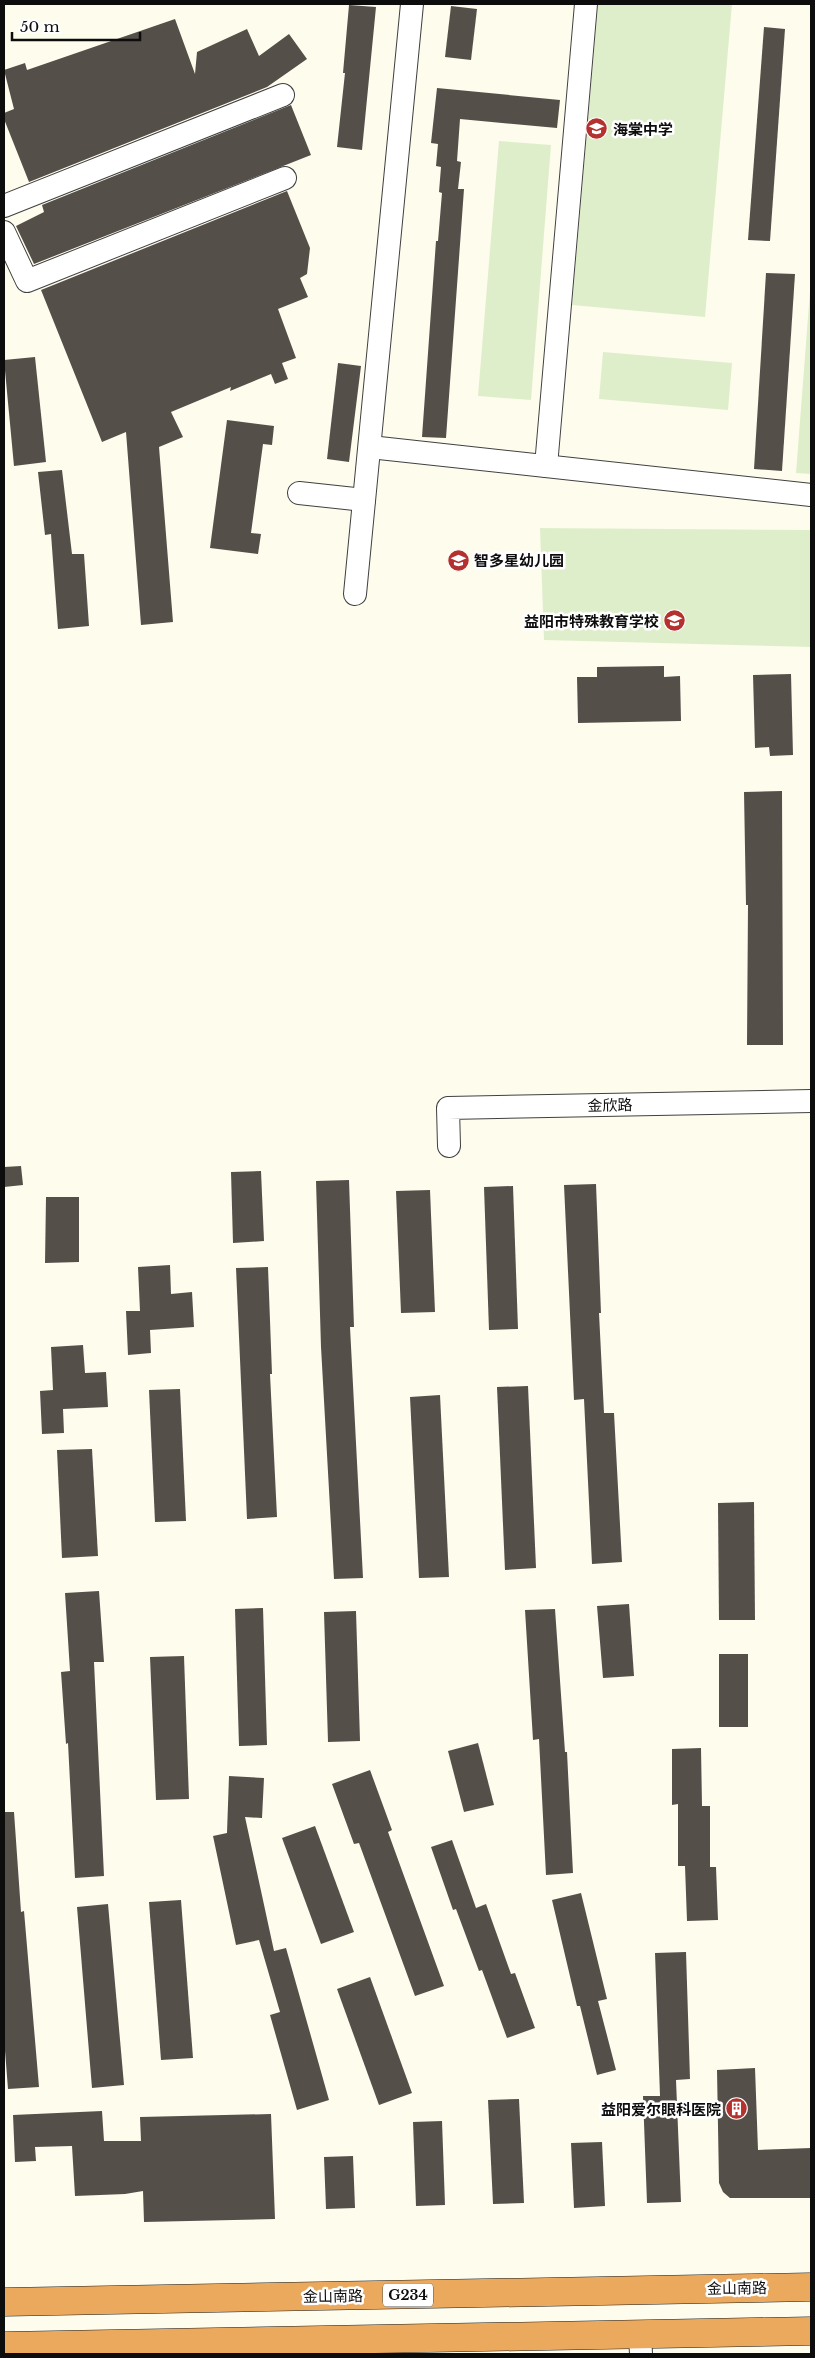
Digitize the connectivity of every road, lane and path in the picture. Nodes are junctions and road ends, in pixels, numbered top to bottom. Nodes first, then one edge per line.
1 (412, 4) edge
2 (586, 4) edge
3 (283, 95) dead end
4 (286, 178) dead end
5 (4, 206) edge
6 (4, 232) edge
7 (370, 447) junction
8 (546, 466) junction
9 (299, 493) dead end
10 (811, 495) edge
11 (364, 500) junction
12 (355, 594) dead end
13 (811, 1101) edge
14 (449, 1146) dead end
15 (811, 2287) edge
16 (4, 2302) edge
17 (811, 2332) edge
18 (641, 2344) edge
19 (4, 2346) edge
20 (152, 2349) edge

1 - 7 street
2 - 8 street
3 - 5 street
4 - 6 street
7 - 8 street
7 - 11 street
8 - 10 street
9 - 11 street
11 - 12 street
13 - 14 street, 金欣路
15 - 16 highway, 金山南路 / G234
17 - 18 highway
18 - 20 highway
19 - 20 highway

